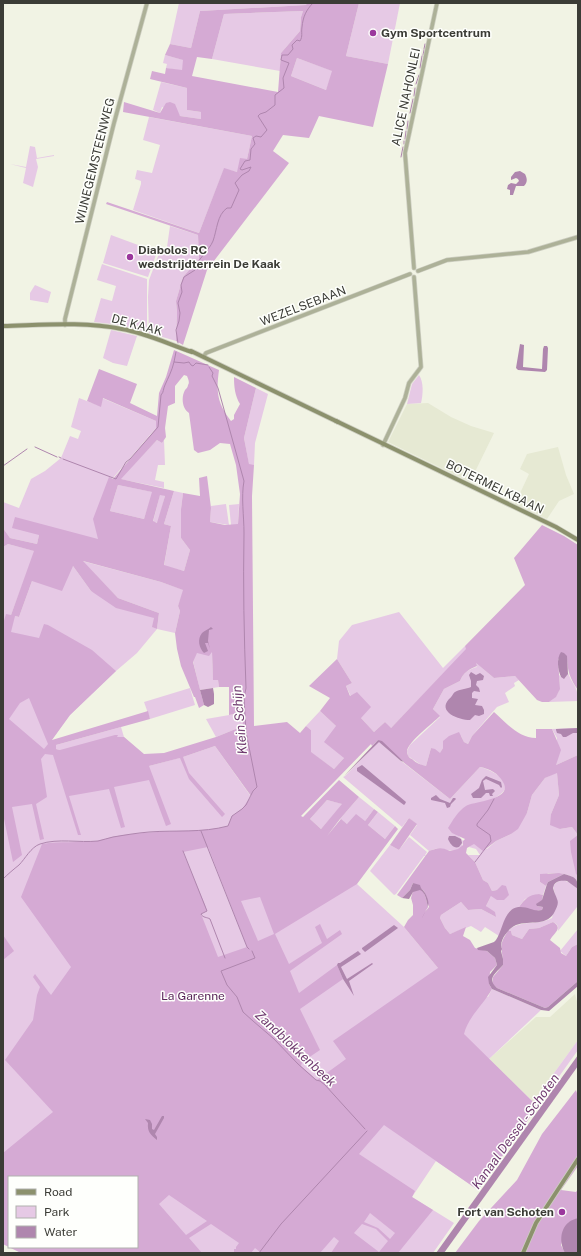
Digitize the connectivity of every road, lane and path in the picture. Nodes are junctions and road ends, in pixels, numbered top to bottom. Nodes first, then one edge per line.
1 (147, 3) edge
2 (437, 3) edge
3 (578, 237) edge
4 (414, 268) junction
5 (418, 271) junction
6 (410, 274) junction
7 (414, 277) junction
8 (65, 325) junction
9 (3, 326) edge
10 (179, 347) joint
11 (191, 351) junction
12 (204, 356) junction
13 (224, 367) junction
14 (383, 444) junction
15 (578, 540) edge
16 (578, 1159) edge
17 (523, 1253) edge

1 - 8 street, WIJNEGEMSTEENWEG
2 - 4 street, ALICE NAHONLEI
3 - 5 street
4 - 5 street
4 - 6 street
5 - 7 street
6 - 7 street
6 - 12 street, WEZELSEBAAN
7 - 14 street
8 - 9 main road, DE KAAK
8 - 10 main road, DE KAAK
10 - 11 main road, BOTERMELKBAAN
11 - 12 main road, BOTERMELKBAAN
11 - 13 main road, BOTERMELKBAAN
12 - 13 main road, BOTERMELKBAAN
13 - 14 main road, BOTERMELKBAAN
14 - 15 main road, BOTERMELKBAAN
16 - 17 main road

